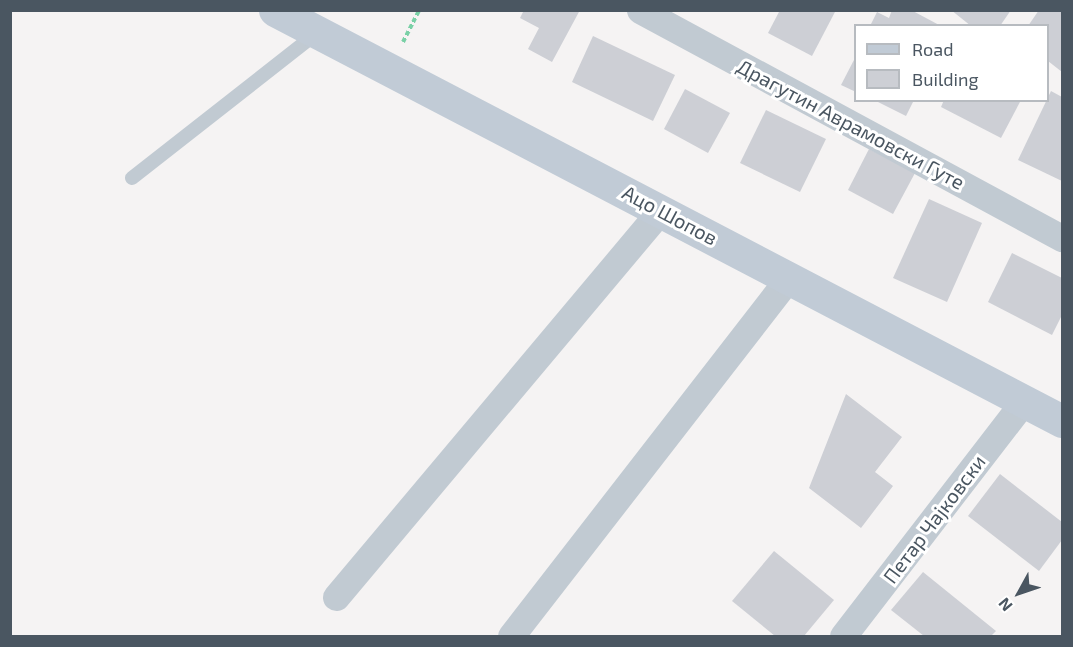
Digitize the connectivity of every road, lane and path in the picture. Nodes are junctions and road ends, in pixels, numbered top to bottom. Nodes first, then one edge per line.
1 (275, 10) edge
2 (420, 10) edge
3 (640, 10) edge
4 (411, 25) dead end
5 (319, 32) junction
6 (132, 178) dead end
7 (661, 210) junction
8 (1062, 238) edge
9 (789, 278) junction
10 (1024, 401) junction
11 (1062, 421) edge
12 (336, 597) dead end
13 (511, 636) edge
14 (843, 636) edge

1 - 5 street, Ацо Шопов
2 - 4 path
3 - 8 street, Драгутин Аврамовски Гуте
5 - 6 lane
5 - 7 street, Ацо Шопов
7 - 9 street, Ацо Шопов
7 - 12 street
9 - 10 street, Ацо Шопов
9 - 13 street
10 - 11 street, Ацо Шопов
10 - 14 street, Петар Чајковски

